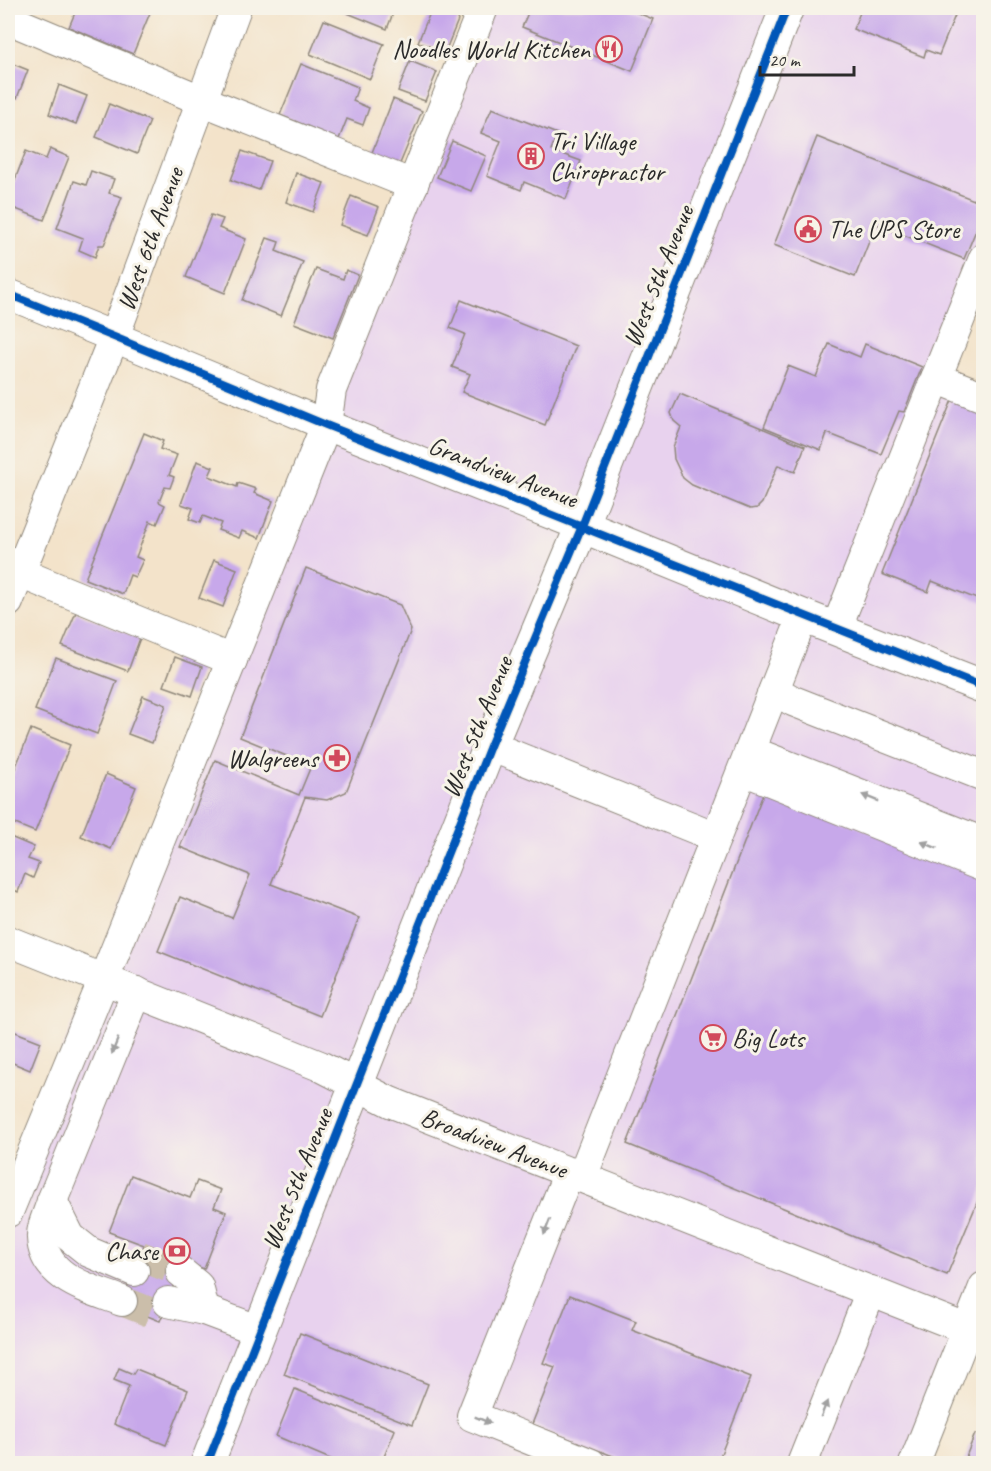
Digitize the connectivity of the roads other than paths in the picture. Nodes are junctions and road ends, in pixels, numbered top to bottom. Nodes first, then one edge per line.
1 (236, 8) edge
2 (483, 8) edge
3 (787, 8) edge
4 (8, 19) edge
5 (201, 100) junction
6 (413, 185) junction
7 (984, 258) edge
8 (8, 294) edge
9 (114, 336) junction
10 (936, 378) junction
11 (984, 397) edge
12 (326, 425) junction
13 (582, 526) junction
14 (13, 571) edge
15 (8, 602) edge
16 (803, 616) junction
17 (836, 629) junction
18 (232, 660) junction
19 (984, 687) edge
20 (774, 690) junction
21 (490, 746) junction
22 (746, 761) junction
23 (984, 777) edge
24 (716, 837) junction
25 (984, 843) edge
26 (984, 867) edge
27 (8, 941) edge
28 (104, 979) junction
29 (137, 992) junction
30 (357, 1085) junction
31 (576, 1175) junction
32 (52, 1201) junction
33 (8, 1212) edge
34 (984, 1287) edge
35 (872, 1291) junction
36 (204, 1310) junction
37 (260, 1331) junction
38 (975, 1332) edge
39 (585, 1462) edge
40 (207, 1464) edge
41 (802, 1464) edge
42 (914, 1464) edge

1 - 5 street, West 6th Avenue
2 - 6 street
3 - 13 main road, West 5th Avenue
4 - 5 street
5 - 6 street
5 - 9 street, West 6th Avenue
6 - 12 street
7 - 10 street
8 - 9 street, Grandview Avenue
9 - 12 street, Grandview Avenue
9 - 14 street, West 6th Avenue
10 - 11 street
10 - 17 street
12 - 13 street, Grandview Avenue
12 - 18 street
13 - 16 main road, Grandview Avenue
13 - 21 main road, West 5th Avenue
14 - 15 street, West 6th Avenue
14 - 18 street
16 - 17 main road, Grandview Avenue
16 - 20 street
17 - 19 main road, Grandview Avenue
18 - 28 street
20 - 22 street
20 - 23 street
21 - 24 street
21 - 30 main road, West 5th Avenue
22 - 24 street
25 -> 22 street
26 -> 22 street
24 - 31 street
27 - 28 street, Broadview Avenue
28 - 29 street, Broadview Avenue
28 - 33 street
29 - 30 street, Broadview Avenue
29 -> 32 street
30 - 31 street, Broadview Avenue
30 - 37 main road, West 5th Avenue
31 - 35 street, Broadview Avenue
31 -> 39 street
32 - 32 street
34 - 38 street
35 - 38 street, Broadview Avenue
41 -> 35 street
36 - 36 street
36 - 37 street
37 - 40 main road, West 5th Avenue
38 - 42 street

